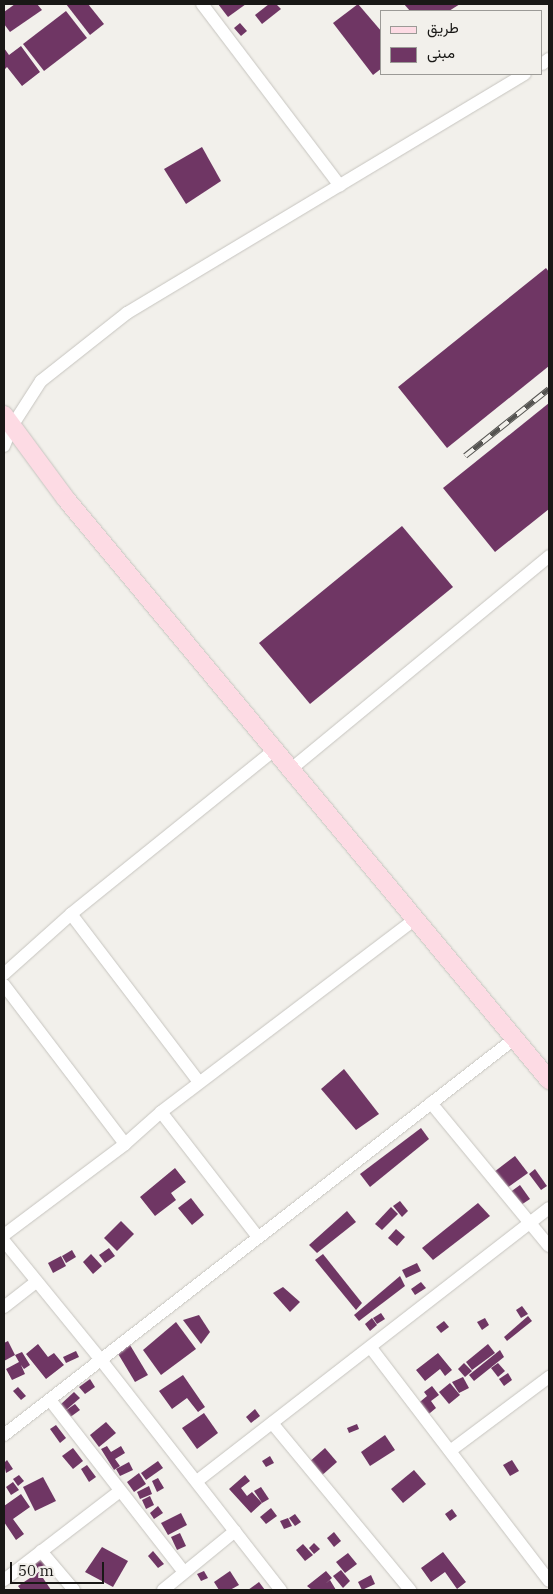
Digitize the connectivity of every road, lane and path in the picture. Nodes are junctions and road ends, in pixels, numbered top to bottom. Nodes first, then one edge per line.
1 (202, 4) edge
2 (523, 75) edge
3 (340, 186) junction
4 (8, 421) edge
5 (4, 446) edge
6 (549, 556) edge
7 (274, 750) junction
8 (292, 769) junction
9 (71, 914) junction
10 (415, 919) junction
11 (4, 974) edge
12 (4, 985) edge
13 (514, 1038) junction
14 (549, 1080) edge
15 (199, 1082) junction
16 (431, 1103) junction
17 (161, 1112) junction
18 (125, 1144) junction
19 (549, 1208) edge
20 (530, 1223) junction
21 (4, 1235) edge
22 (258, 1237) junction
23 (4, 1241) edge
24 (549, 1246) edge
25 (36, 1282) junction
26 (4, 1307) edge
27 (371, 1348) junction
28 (101, 1360) junction
29 (549, 1376) edge
30 (50, 1400) junction
31 (272, 1423) junction
32 (4, 1435) edge
33 (450, 1451) junction
34 (197, 1482) junction
35 (120, 1491) junction
36 (235, 1531) junction
37 (42, 1551) junction
38 (184, 1572) junction
39 (4, 1580) edge
40 (549, 1581) edge
41 (549, 1587) edge
42 (74, 1590) edge
43 (162, 1590) edge
44 (282, 1590) edge
45 (410, 1590) edge
46 (544, 1590) edge

1 - 3 street
2 - 3 street
3 - 4 street
4 - 5 street
4 - 7 street
6 - 8 street
7 - 8 street
7 - 9 street
8 - 10 street
9 - 11 street
9 - 15 street
10 - 13 street
10 - 15 street
12 - 18 street
13 - 14 street
13 - 16 street
15 - 17 street
16 - 20 street
16 - 22 street
17 - 18 street
17 - 22 street
18 - 21 street
19 - 20 street
20 - 24 street
20 - 27 street
22 - 28 street
23 - 25 street
25 - 26 street
25 - 28 street
27 - 31 street
27 - 33 street
28 - 30 street
28 - 34 street
29 - 33 street
30 - 32 street
30 - 35 street
31 - 34 street
31 - 45 street
33 - 40 street
34 - 36 street
35 - 37 street
35 - 38 street
36 - 38 street
36 - 44 street
37 - 39 street
37 - 42 street
38 - 43 street
41 - 46 street

